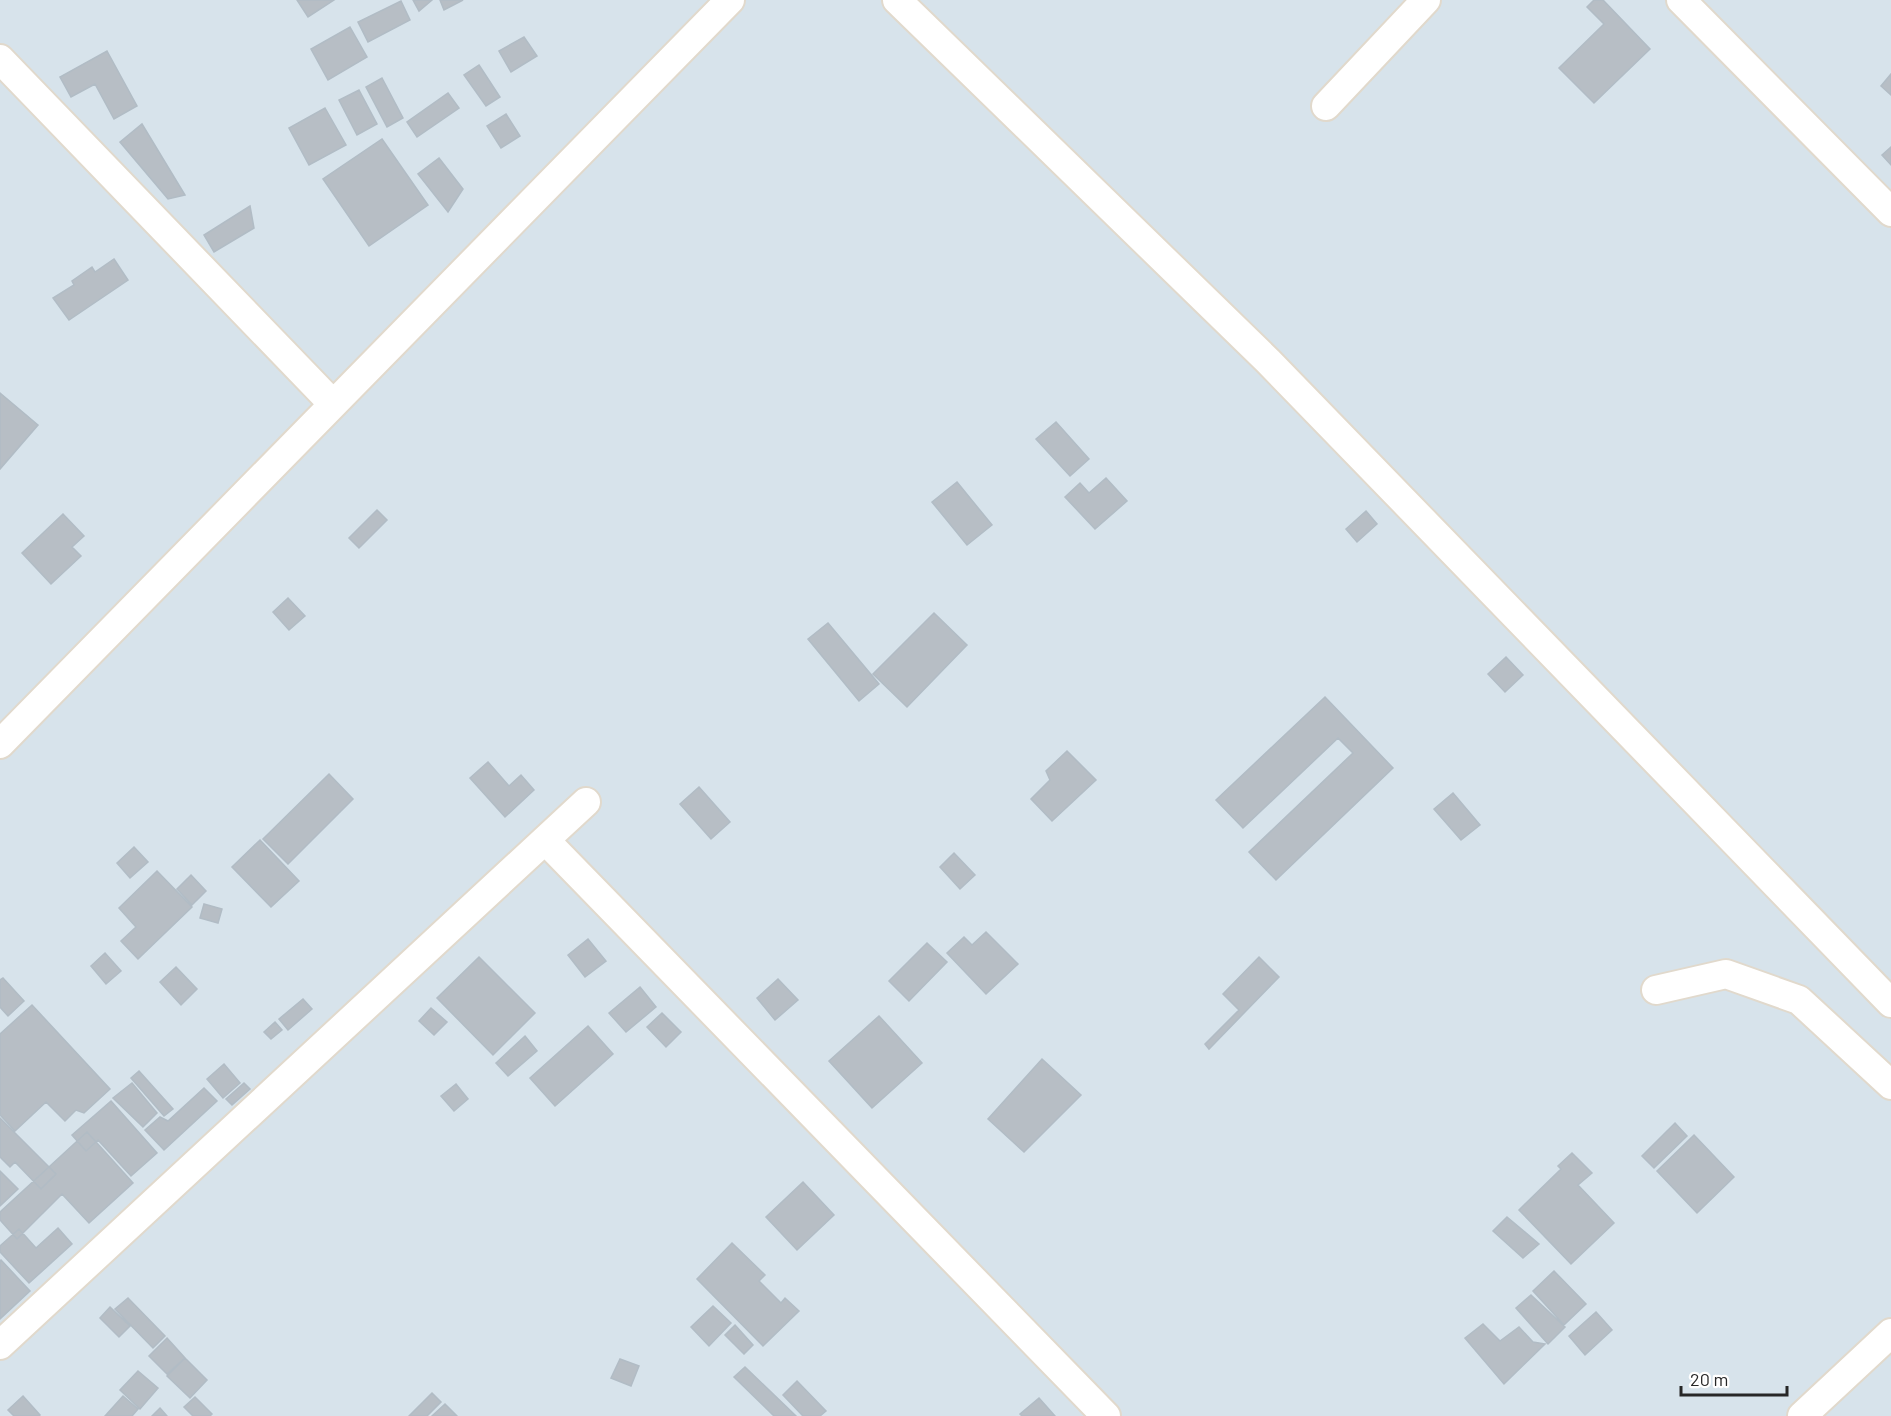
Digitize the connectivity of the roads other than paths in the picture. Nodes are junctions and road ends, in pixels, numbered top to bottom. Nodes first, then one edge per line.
1 (730, 0) edge
2 (897, 0) edge
3 (1426, 0) edge
4 (1681, 0) edge
5 (0, 59) edge
6 (1326, 106) dead end
7 (1891, 212) edge
8 (332, 403) junction
9 (0, 744) edge
10 (586, 802) dead end
11 (545, 840) junction
12 (1656, 990) dead end
13 (1891, 1004) edge
14 (1891, 1085) edge
15 (1891, 1334) edge
16 (0, 1345) edge
17 (1106, 1416) edge
18 (1802, 1416) edge

1 - 8 street
2 - 13 street
3 - 6 street
4 - 7 street
5 - 8 street
8 - 9 street
10 - 11 street
11 - 16 street
11 - 17 street
12 - 14 street
15 - 18 street

